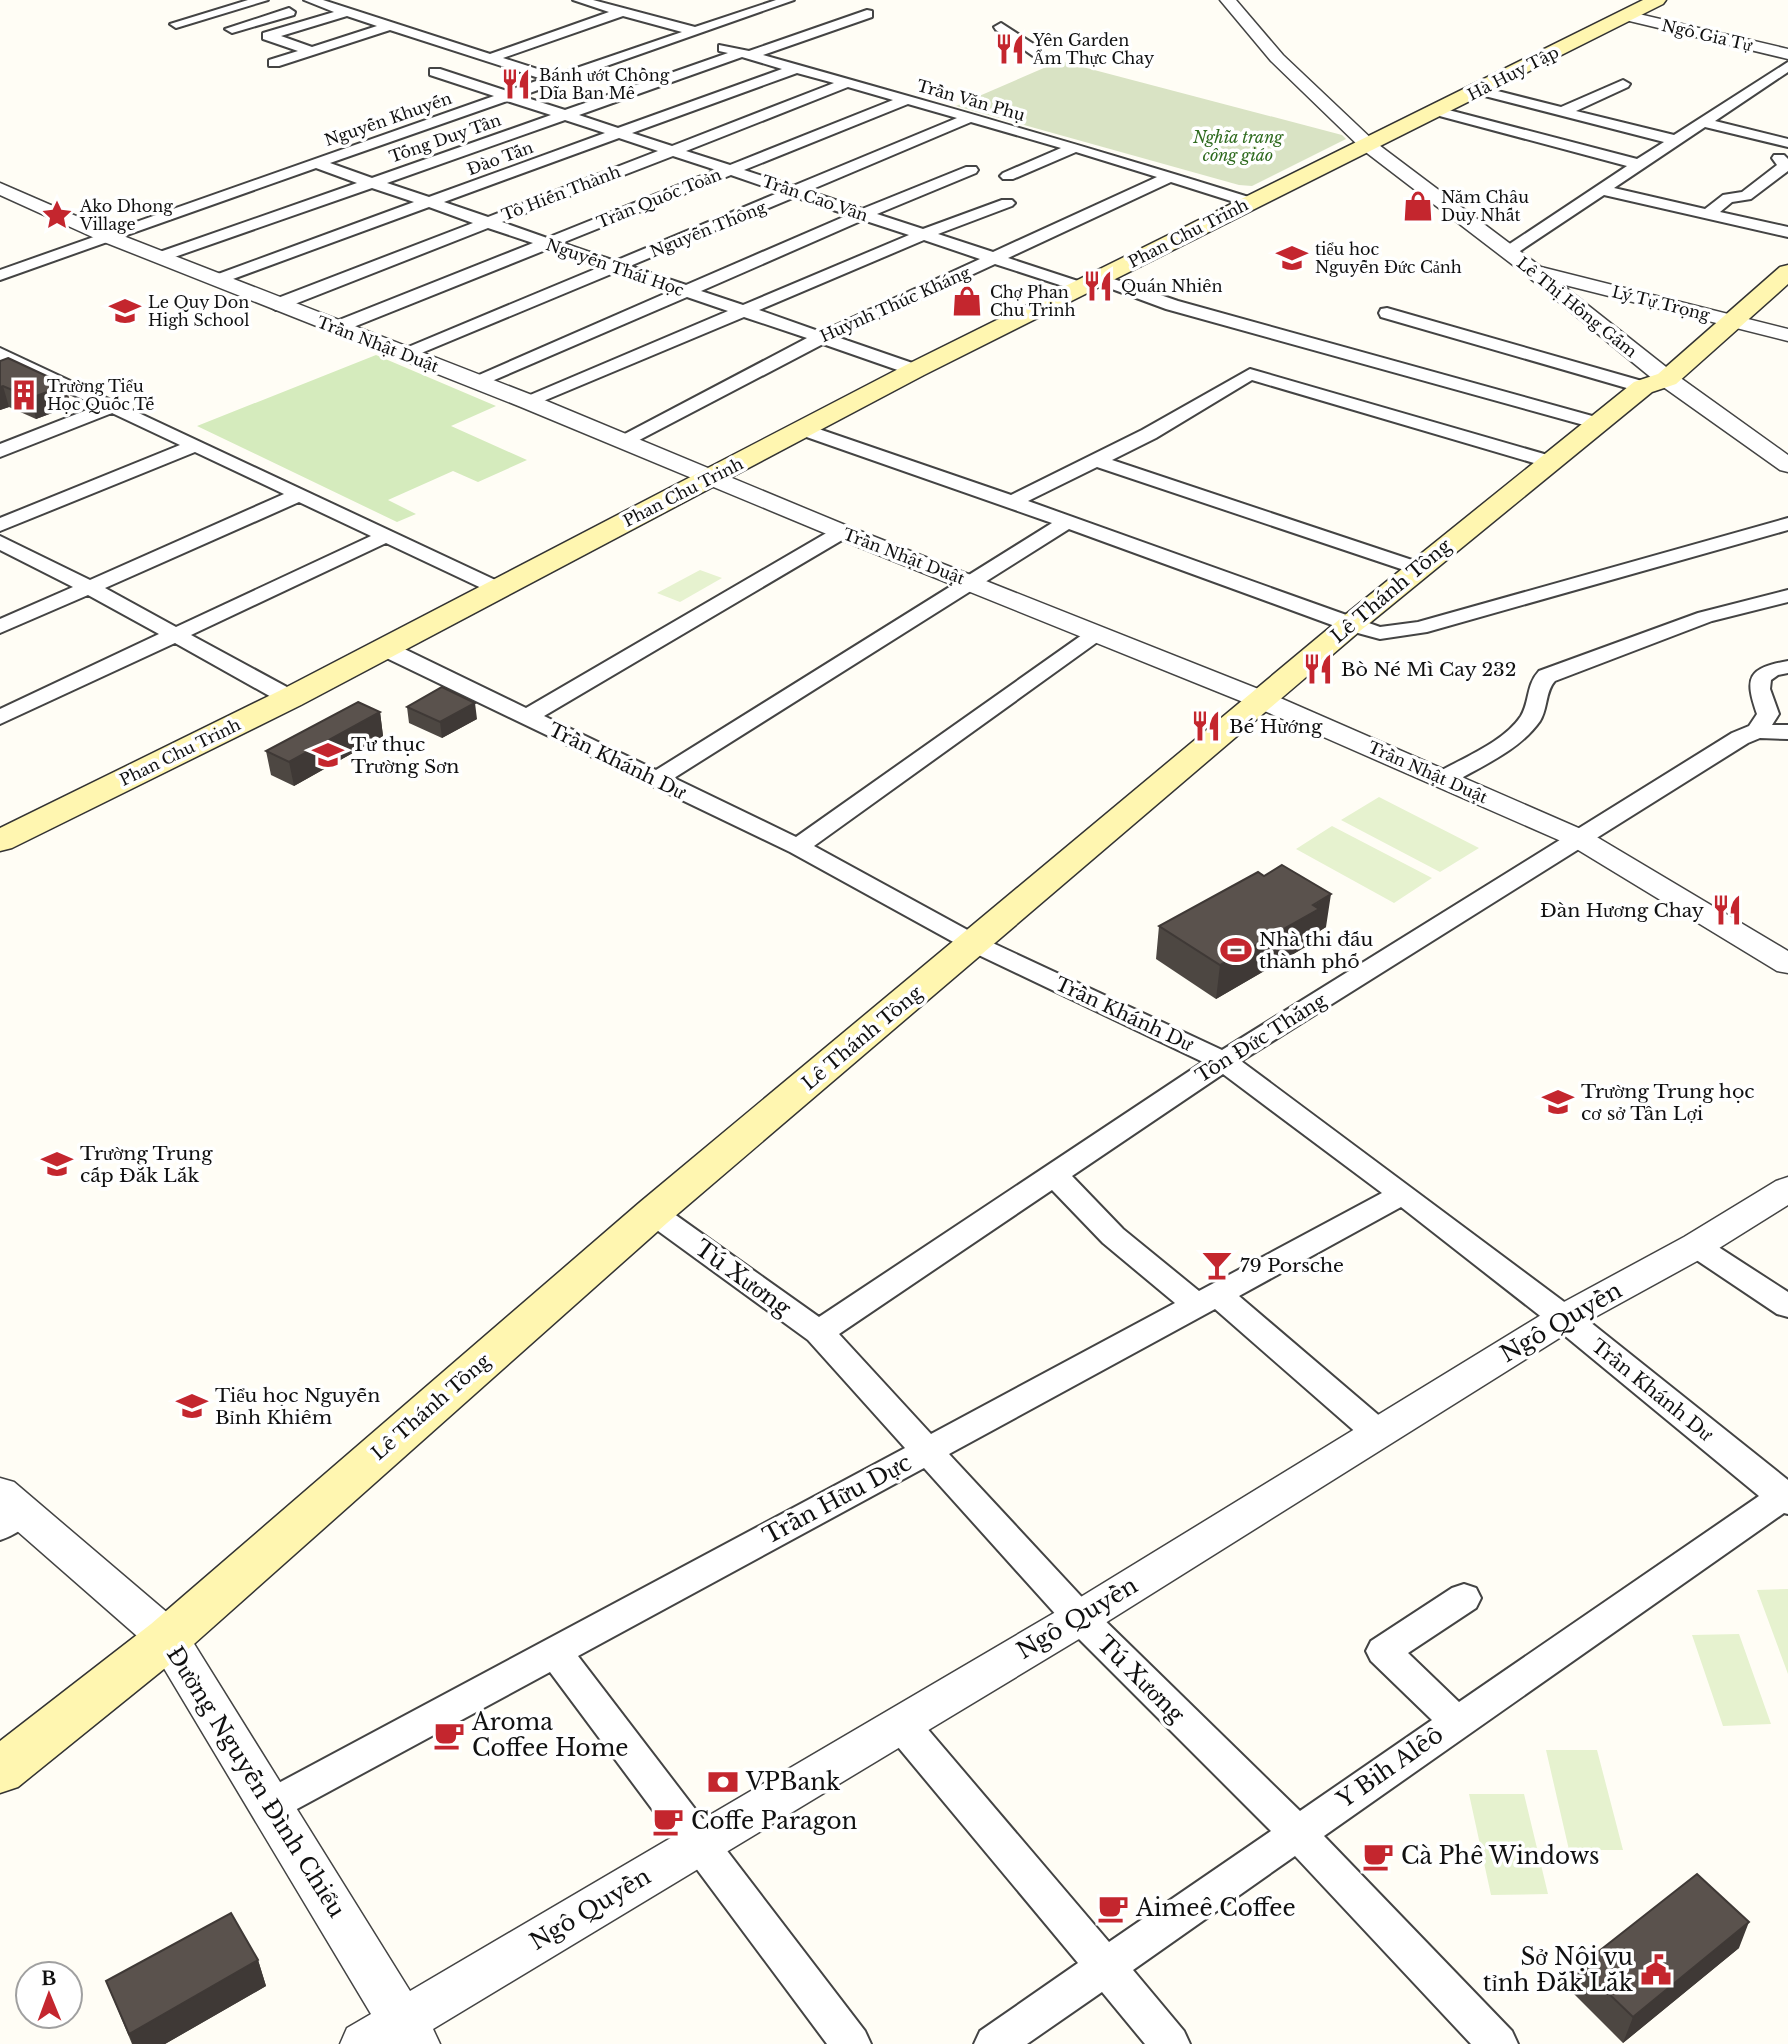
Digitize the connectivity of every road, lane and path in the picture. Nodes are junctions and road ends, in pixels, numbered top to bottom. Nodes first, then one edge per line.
1 (262, 0) edge
2 (579, 0) edge
3 (788, 0) edge
4 (1228, 0) edge
5 (1657, 0) edge
6 (315, 2) edge
7 (347, 12) junction
8 (622, 12) junction
9 (867, 14) dead end
10 (1626, 16) junction
11 (176, 24) dead end
12 (390, 26) junction
13 (1001, 27) dead end
14 (232, 29) dead end
15 (688, 33) junction
16 (311, 51) junction
17 (1038, 52) dead end
18 (746, 54) junction
19 (1788, 54) edge
20 (490, 58) junction
21 (274, 63) dead end
22 (1788, 66) edge
23 (797, 68) junction
24 (435, 72) dead end
25 (555, 79) junction
26 (847, 83) junction
27 (1623, 84) dead end
28 (1478, 90) junction
29 (510, 95) junction
30 (906, 100) junction
31 (1437, 111) junction
32 (1562, 112) junction
33 (566, 115) junction
34 (969, 118) junction
35 (1705, 123) junction
36 (621, 133) junction
37 (1678, 141) junction
38 (1788, 143) edge
39 (1369, 146) junction
40 (1075, 147) junction
41 (676, 150) junction
42 (1777, 156) edge
43 (316, 163) junction
44 (1641, 165) junction
45 (731, 169) junction
46 (971, 170) dead end
47 (1008, 176) dead end
48 (1172, 176) junction
49 (371, 182) junction
50 (1603, 190) junction
51 (1731, 190) joint
52 (2, 191) edge
53 (797, 192) junction
54 (1250, 202) junction
55 (429, 203) junction
56 (1007, 203) dead end
57 (863, 214) junction
58 (1708, 214) junction
59 (484, 222) junction
60 (1788, 232) edge
61 (924, 234) junction
62 (106, 236) junction
63 (548, 243) junction
64 (1508, 252) junction
65 (160, 257) junction
66 (997, 258) junction
67 (615, 267) junction
68 (1534, 271) junction
69 (1788, 272) edge
70 (0, 275) edge
71 (216, 280) junction
72 (1090, 283) junction
73 (684, 291) junction
74 (276, 304) junction
75 (745, 311) junction
76 (1387, 313) dead end
77 (1734, 321) junction
78 (335, 328) junction
79 (1788, 334) edge
80 (821, 338) junction
81 (0, 353) edge
82 (407, 354) junction
83 (915, 370) junction
84 (478, 382) junction
85 (1655, 383) junction
86 (529, 402) junction
87 (112, 406) junction
88 (1597, 423) junction
89 (804, 430) junction
90 (624, 442) junction
91 (197, 445) junction
92 (0, 452) edge
93 (1097, 461) junction
94 (1551, 462) junction
95 (1788, 465) edge
96 (711, 477) junction
97 (301, 494) junction
98 (1012, 502) junction
99 (1067, 522) junction
100 (1788, 524) edge
101 (0, 525) edge
102 (842, 532) junction
103 (387, 536) junction
104 (0, 542) edge
105 (1420, 569) junction
106 (970, 582) junction
107 (90, 588) junction
108 (499, 589) junction
109 (1788, 596) edge
110 (1350, 625) junction
111 (0, 627) edge
112 (177, 635) junction
113 (1096, 635) junction
114 (384, 648) junction
115 (1788, 667) edge
116 (290, 698) junction
117 (1262, 700) junction
118 (0, 717) edge
119 (527, 717) junction
120 (1771, 722) edge
121 (1788, 732) edge
122 (1443, 779) junction
123 (655, 780) junction
124 (1580, 839) junction
125 (0, 841) edge
126 (798, 847) junction
127 (975, 944) junction
128 (1788, 964) edge
129 (1223, 1061) junction
130 (1054, 1175) junction
131 (1788, 1189) edge
132 (1403, 1194) junction
133 (653, 1213) junction
134 (1696, 1246) junction
135 (1207, 1300) junction
136 (1788, 1306) edge
137 (1564, 1318) junction
138 (819, 1332) junction
139 (1378, 1433) junction
140 (927, 1451) junction
141 (1786, 1497) edge
142 (7, 1510) edge
143 (1464, 1598) dead end
144 (1080, 1618) junction
145 (168, 1638) junction
146 (554, 1651) junction
147 (1456, 1721) junction
148 (901, 1724) junction
149 (0, 1771) edge
150 (271, 1805) junction
151 (1296, 1832) junction
152 (699, 1844) junction
153 (1105, 1966) junction
154 (410, 2032) edge
155 (364, 2044) edge
156 (851, 2044) edge
157 (994, 2044) edge
158 (1170, 2044) edge
159 (1498, 2044) edge

1 - 11 street
2 - 8 street, Trần Văn Phụ
3 - 15 street, Nguyễn Khuyến
4 - 39 street, Lê Thị Hồng Gấm
5 - 10 main road, Hà Huy Tập
6 - 7 street
6 - 14 street
7 - 12 street
7 - 16 street
8 - 15 street, Trần Văn Phụ
8 - 20 street
9 - 18 street
10 - 19 street, Ngô Gia Tự
10 - 28 main road, Hà Huy Tập
12 - 16 street
12 - 20 street
13 - 17 street
15 - 18 street, Trần Văn Phụ
15 - 25 street, Nguyễn Khuyến
16 - 21 street
18 - 23 street, Trần Văn Phụ
18 - 33 street, Tống Duy Tân
20 - 25 street
22 - 35 street
23 - 26 street, Trần Văn Phụ
23 - 36 street, Đào Tấn
24 - 29 street, Trần Cao Vân
25 - 29 street, Nguyễn Khuyến
26 - 30 street, Trần Văn Phụ
26 - 41 street, Tô Hiến Thành
27 - 32 street
28 - 31 main road, Hà Huy Tập
28 - 32 street
29 - 33 street, Trần Cao Vân
29 - 43 street, Nguyễn Khuyến
30 - 34 street, Trần Văn Phụ
30 - 45 street, Trần Quốc Toản
31 - 39 main road, Hà Huy Tập
31 - 44 street
32 - 37 street
33 - 36 street, Trần Cao Vân
33 - 49 street, Tống Duy Tân
34 - 40 street, Trần Văn Phụ
34 - 53 street, Nguyễn Thông
35 - 37 street
35 - 38 street
36 - 41 street, Trần Cao Vân
36 - 55 street, Đào Tấn
37 - 44 street
39 - 54 main road, Phan Chu Trinh
39 - 64 street, Lê Thị Hồng Gấm
40 - 47 street
40 - 48 street, Trần Văn Phụ
41 - 45 street, Trần Cao Vân
41 - 59 street, Tô Hiến Thành
42 - 51 street
43 - 49 street, Nguyễn Thái Học
43 - 62 street, Nguyễn Khuyến
44 - 50 street
45 - 53 street, Trần Cao Vân
45 - 63 street, Trần Quốc Toản
46 - 57 street
48 - 54 street, Trần Văn Phụ
48 - 66 street, Huỳnh Thúc Kháng
49 - 55 street, Nguyễn Thái Học
49 - 65 street, Tống Duy Tân
50 - 58 street
50 - 64 street
51 - 58 street
52 - 62 street, Trần Nhật Duật
53 - 57 street, Trần Cao Vân
53 - 67 street, Nguyễn Thông
54 - 72 main road, Phan Chu Trinh
55 - 59 street, Nguyễn Thái Học
55 - 71 street, Đào Tấn
56 - 61 street
57 - 61 street, Trần Cao Vân
57 - 73 street
58 - 60 street
59 - 63 street, Nguyễn Thái Học
59 - 74 street, Tô Hiến Thành
61 - 66 street, Trần Cao Vân
61 - 75 street
62 - 65 street, Trần Nhật Duật
62 - 70 street, Nguyễn Khuyến
63 - 67 street, Nguyễn Thái Học
63 - 78 street, Trần Quốc Toản
64 - 68 street, Lê Thị Hồng Gấm
65 - 71 street, Trần Nhật Duật
66 - 72 street, Trần Cao Vân
66 - 80 street, Huỳnh Thúc Kháng
67 - 73 street, Nguyễn Thái Học
67 - 82 street, Nguyễn Thông
68 - 77 street, Lý Tự Trọng
68 - 85 street, Lê Thị Hồng Gấm
69 - 77 main road, Lê Thánh Tông
71 - 74 street, Trần Nhật Duật
72 - 83 main road, Phan Chu Trinh
72 - 88 street, Trần Cao Vân
73 - 75 street, Nguyễn Thái Học
73 - 84 street
74 - 78 street, Trần Nhật Duật
75 - 80 street, Nguyễn Thái Học
75 - 86 street
76 - 85 street
77 - 79 street, Lý Tự Trọng
77 - 85 main road, Lê Thánh Tông
78 - 82 street, Trần Nhật Duật
80 - 83 street, Nguyễn Thái Học
80 - 90 street, Huỳnh Thúc Kháng
81 - 87 street
82 - 84 street, Trần Nhật Duật
83 - 89 main road, Phan Chu Trinh
84 - 86 street, Trần Nhật Duật
85 - 88 main road, Lê Thánh Tông
85 - 95 street, Lê Thị Hồng Gấm
86 - 90 street, Trần Nhật Duật
87 - 91 street
87 - 92 street
88 - 94 main road, Lê Thánh Tông
89 - 96 main road, Phan Chu Trinh
89 - 98 street
90 - 96 street, Trần Nhật Duật
91 - 97 street
91 - 101 street
93 - 94 street
93 - 98 street
93 - 105 street
94 - 105 main road, Lê Thánh Tông
96 - 102 street, Trần Nhật Duật
96 - 108 main road, Phan Chu Trinh
97 - 103 street
97 - 107 street
98 - 99 street
99 - 106 street
99 - 110 street
100 - 110 street
102 - 106 street, Trần Nhật Duật
102 - 119 street
103 - 108 street
103 - 112 street
104 - 107 street
105 - 110 main road, Lê Thánh Tông
106 - 113 street, Trần Nhật Duật
106 - 123 street
107 - 111 street
107 - 112 street
108 - 114 main road, Phan Chu Trinh
109 - 122 street
110 - 117 main road, Lê Thánh Tông
112 - 116 street
112 - 118 street
113 - 117 street, Trần Nhật Duật
113 - 126 street
114 - 116 main road, Phan Chu Trinh
114 - 119 street, Trần Khánh Dư
115 - 120 street
116 - 125 main road, Phan Chu Trinh
117 - 122 street, Trần Nhật Duật
117 - 127 main road, Lê Thánh Tông
119 - 123 street, Trần Khánh Dư
120 - 121 street, Tôn Đức Thắng
120 - 124 street, Tôn Đức Thắng
122 - 124 street, Trần Nhật Duật
123 - 126 street, Trần Khánh Dư
124 - 128 street, Trần Nhật Duật
124 - 129 street, Tôn Đức Thắng
126 - 127 street, Trần Khánh Dư
127 - 129 street, Trần Khánh Dư
127 - 133 main road, Lê Thánh Tông
129 - 130 street, Tôn Đức Thắng
129 - 132 street, Trần Khánh Dư
130 - 135 street
130 - 138 street, Tôn Đức Thắng
131 - 134 street, Ngô Quyền
132 - 135 street, Trần Hữu Dực
132 - 137 street, Trần Khánh Dư
133 - 138 street, Tú Xương
133 - 145 main road, Lê Thánh Tông
134 - 136 street
134 - 137 street, Ngô Quyền
135 - 139 street
135 - 140 street, Trần Hữu Dực
137 - 139 street, Ngô Quyền
137 - 141 street, Trần Khánh Dư
138 - 140 street, Tú Xương
139 - 144 street, Ngô Quyền
140 - 144 street, Tú Xương
140 - 146 street, Trần Hữu Dực
141 - 147 street, Y Bih Alêô
142 - 145 street, Đường Nguyễn Đình Chiểu
143 - 147 street
144 - 148 street, Ngô Quyền
144 - 151 street, Tú Xương
145 - 149 main road, Lê Thánh Tông
145 - 150 street, Đường Nguyễn Đình Chiểu
146 - 150 street, Trần Hữu Dực
146 - 152 street
147 - 151 street, Y Bih Alêô
148 - 152 street, Ngô Quyền
148 - 153 street
150 - 154 street, Đường Nguyễn Đình Chiểu
151 - 153 street, Y Bih Alêô
151 - 159 street, Tú Xương
152 - 154 street, Ngô Quyền
152 - 156 street
153 - 157 street, Y Bih Alêô
153 - 158 street
154 - 155 street, Ngô Quyền

